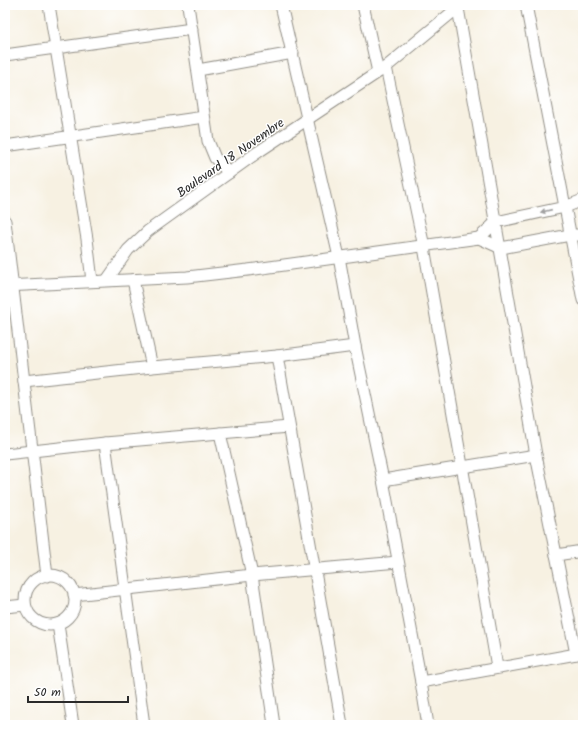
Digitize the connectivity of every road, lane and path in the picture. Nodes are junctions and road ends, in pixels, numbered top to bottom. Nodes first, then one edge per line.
1 (49, 5) edge
2 (188, 5) edge
3 (281, 5) edge
4 (363, 5) edge
5 (526, 5) edge
6 (459, 7) edge
7 (192, 29) junction
8 (56, 47) junction
9 (293, 53) junction
10 (5, 55) edge
11 (382, 69) junction
12 (198, 70) junction
13 (204, 117) junction
14 (307, 120) junction
15 (69, 136) junction
16 (5, 146) edge
17 (229, 173) junction
18 (583, 200) edge
19 (565, 207) junction
20 (5, 221) edge
21 (496, 222) junction
22 (570, 235) junction
23 (583, 235) edge
24 (479, 238) junction
25 (424, 247) junction
26 (501, 248) junction
27 (339, 257) junction
28 (107, 280) junction
29 (133, 280) junction
30 (92, 281) junction
31 (9, 285) edge
32 (583, 300) edge
33 (355, 346) junction
34 (277, 356) junction
35 (152, 367) junction
36 (24, 381) junction
37 (288, 427) junction
38 (220, 433) junction
39 (106, 443) junction
40 (34, 450) junction
41 (5, 454) edge
42 (536, 455) junction
43 (461, 467) junction
44 (383, 480) junction
45 (583, 551) edge
46 (556, 555) junction
47 (398, 562) junction
48 (314, 570) junction
49 (252, 575) junction
50 (47, 576) junction
51 (124, 589) junction
52 (74, 596) junction
53 (25, 605) junction
54 (5, 607) edge
55 (58, 624) junction
56 (579, 654) edge
57 (497, 667) junction
58 (421, 682) junction
59 (73, 725) edge
60 (144, 725) edge
61 (274, 725) edge
62 (342, 725) edge
63 (428, 725) edge

1 - 8 street
2 - 7 street
3 - 9 street
4 - 11 street
5 - 19 street
6 - 11 street, Boulevard 18 Novembre
6 - 21 street
7 - 8 street
7 - 12 street
8 - 10 street
8 - 15 street
9 - 12 street
9 - 14 street
11 - 14 street, Boulevard 18 Novembre
11 - 25 street
12 - 13 street
13 - 15 street
13 - 17 street
14 - 17 street, Boulevard 18 Novembre
14 - 27 street
15 - 16 street
15 - 30 street
17 - 28 street, Boulevard 18 Novembre
18 - 19 street
19 -> 21 street
19 - 22 street
20 - 31 street
21 - 24 street
21 - 26 street
22 - 23 street
22 - 26 street
22 - 32 street
24 - 25 street
24 - 26 street
25 - 27 street
25 - 43 street
26 - 42 street
27 - 29 street
27 - 33 street
28 - 29 street
28 - 30 street
29 - 35 street
30 - 31 street
31 - 36 street
33 - 34 street
33 - 44 street
34 - 35 street
34 - 37 street
35 - 36 street
36 - 40 street
37 - 38 street
37 - 48 street
38 - 39 street
38 - 49 street
39 - 40 street
39 - 51 street
40 - 41 street
40 - 50 street
42 - 43 street
42 - 46 street
43 - 44 street
43 - 57 street
44 - 47 street
45 - 46 street
46 - 56 street
47 - 48 street
47 - 58 street
48 - 49 street
48 - 62 street
49 - 51 street
49 - 61 street
50 - 52 street
50 - 53 street
51 - 52 street
51 - 60 street
52 - 55 street
53 - 54 street
53 - 55 street
55 - 59 street
56 - 57 street
57 - 58 street
58 - 63 street

